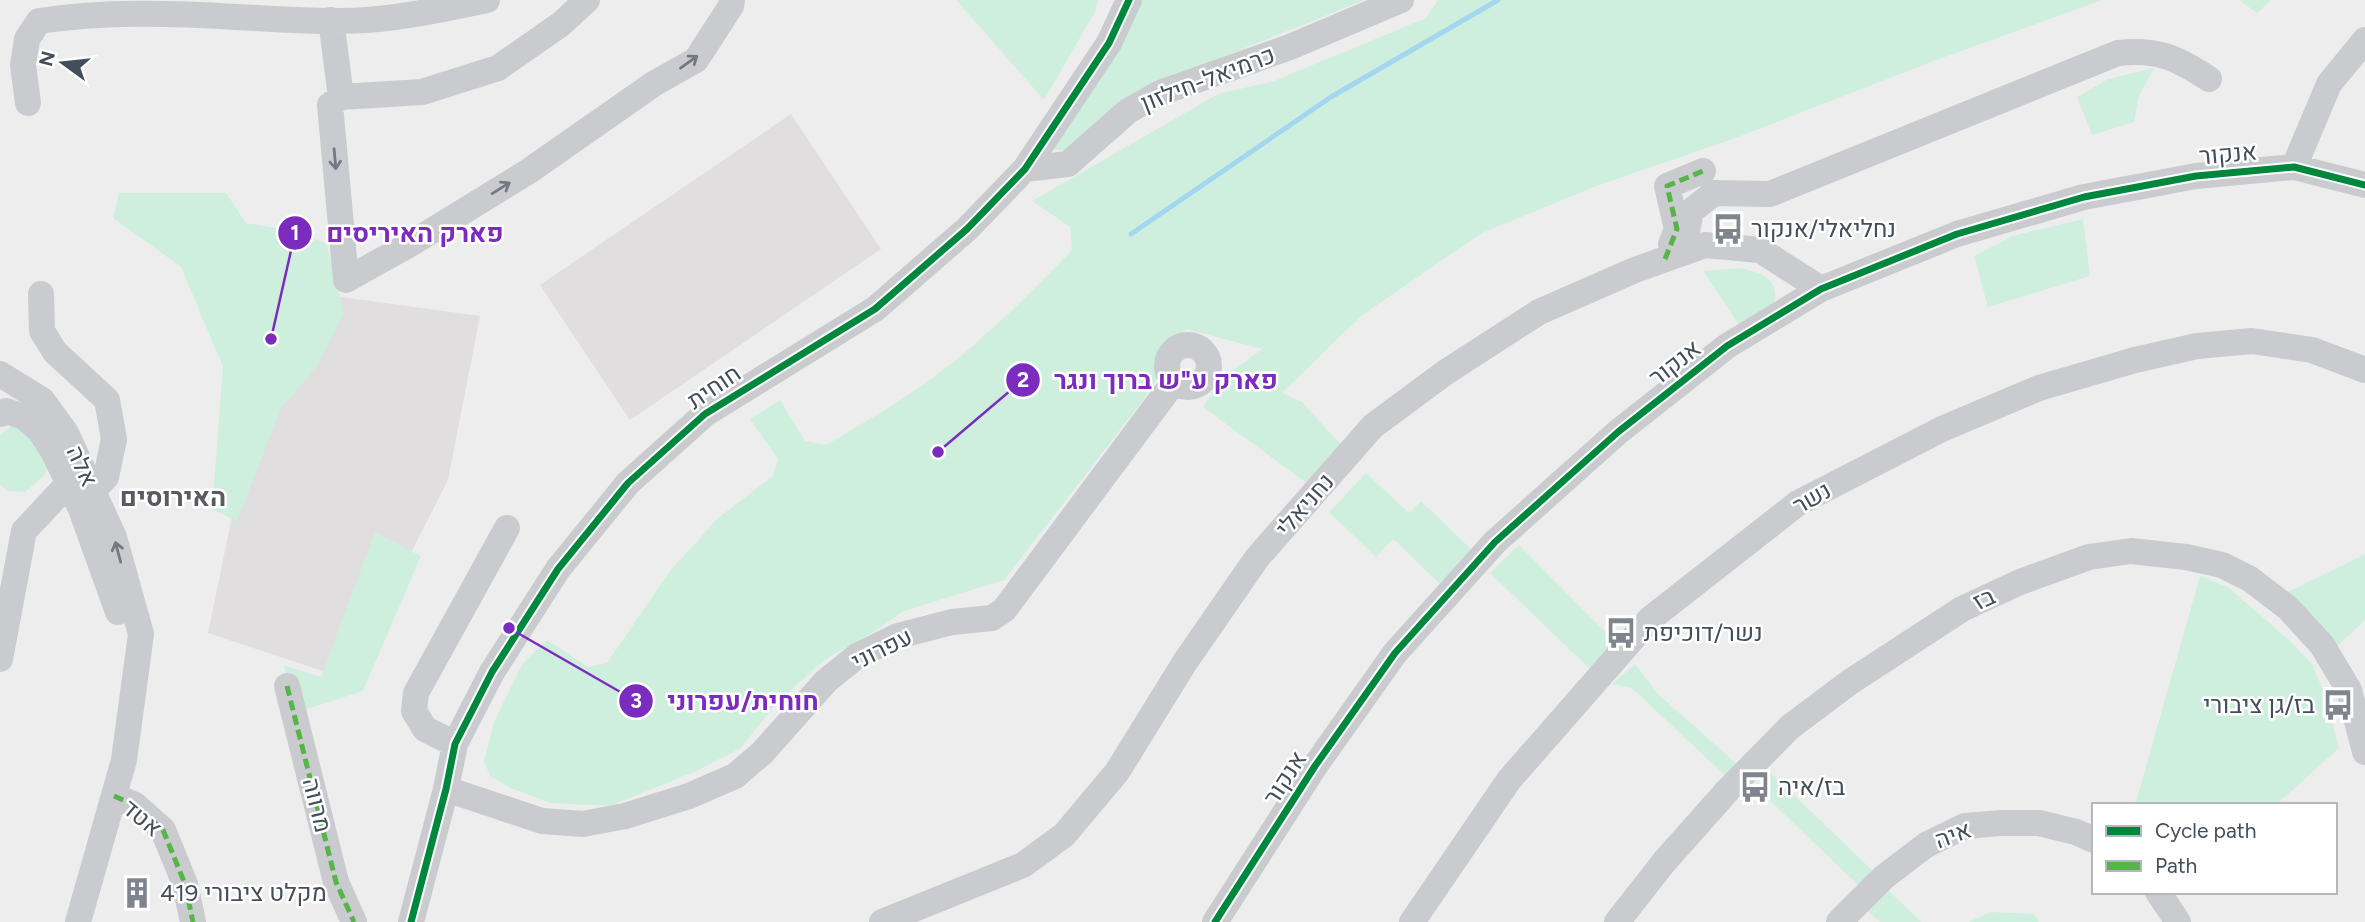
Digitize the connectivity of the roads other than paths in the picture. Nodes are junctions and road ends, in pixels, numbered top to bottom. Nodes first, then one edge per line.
1 (488, 0) edge
2 (587, 0) edge
3 (732, 0) edge
4 (1129, 0) edge
5 (1401, 0) edge
6 (225, 8) edge
7 (331, 20) junction
8 (2365, 40) edge
9 (2209, 79) dead end
10 (341, 97) junction
11 (28, 103) dead end
12 (2294, 167) junction
13 (1025, 169) junction
14 (1703, 171) dead end
15 (2365, 185) edge
16 (1674, 256) junction
17 (1821, 289) junction
18 (41, 294) dead end
19 (2365, 370) edge
20 (0, 374) edge
21 (1174, 382) dead end
22 (0, 414) edge
23 (82, 483) junction
24 (507, 528) dead end
25 (0, 659) edge
26 (287, 686) dead end
27 (455, 744) junction
28 (2365, 752) edge
29 (446, 789) junction
30 (114, 796) junction
31 (2092, 839) edge
32 (2159, 894) edge
33 (78, 922) edge
34 (193, 922) edge
35 (354, 922) edge
36 (411, 922) edge
37 (881, 922) edge
38 (1215, 922) edge
39 (1412, 922) edge
40 (1617, 922) edge
41 (1839, 922) edge
42 (2178, 922) edge

1 - 7 street
2 - 10 street
10 -> 3 street
4 - 13 street, חוחית
5 - 13 street, כרמיאל-חילזון
6 - 7 street
6 - 11 street
7 - 10 street
8 - 12 street
9 - 16 street
12 - 15 street, אנקור
12 - 17 street, אנקור
13 - 27 street, חוחית
14 - 16 street
16 - 17 street, נחניאלי
16 - 37 street, נחניאלי
17 - 38 street, אנקור
18 - 23 street
19 - 39 street, נשר
20 - 23 street, אלה
21 - 29 street, עפרוני
22 - 23 street, אלה
23 - 25 street
23 - 30 street, אלה
24 - 27 street
26 - 35 street, מרווה
27 - 29 street, חוחית
28 - 40 street, בז
29 - 36 street, חוחית
30 - 33 street, אלה
30 - 34 street, אטד
31 - 41 street, איה
32 - 42 street

